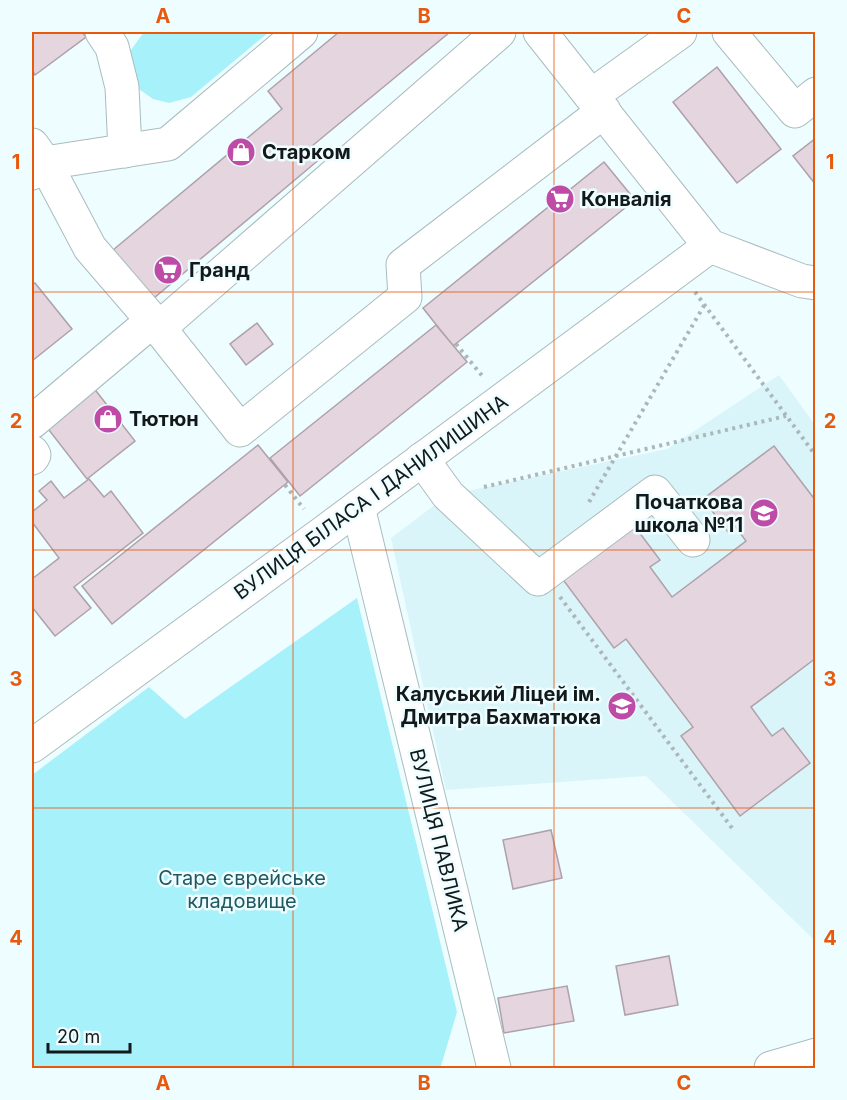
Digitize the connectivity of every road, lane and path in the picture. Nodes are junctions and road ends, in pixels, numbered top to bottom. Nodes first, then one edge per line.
1 (102, 32) edge
2 (301, 32) edge
3 (499, 32) edge
4 (540, 32) edge
5 (680, 32) edge
6 (729, 32) edge
7 (816, 94) edge
8 (598, 103) junction
9 (125, 151) junction
10 (36, 160) edge
11 (710, 246) junction
12 (678, 270) junction
13 (811, 278) edge
14 (705, 304) junction
15 (155, 325) junction
16 (456, 344) dead end
17 (502, 400) junction
18 (786, 416) junction
19 (32, 422) edge
20 (32, 452) edge
21 (617, 455) junction
22 (816, 456) edge
23 (32, 458) edge
24 (423, 459) junction
25 (448, 495) junction
26 (358, 507) junction
27 (585, 508) dead end
28 (693, 540) dead end
29 (544, 576) junction
30 (32, 746) edge
31 (732, 828) dead end
32 (816, 1054) edge
33 (494, 1068) edge
34 (771, 1068) edge

1 - 9 street
2 - 9 street
3 - 15 street
4 - 8 street
5 - 8 street
6 - 7 street
8 - 11 street
8 - 15 street
9 - 10 street
10 - 15 street
11 - 12 street, ВУЛИЦЯ БІЛАСА І ДАНИЛИШИНА
11 - 13 street
12 - 14 path
12 - 17 street, ВУЛИЦЯ БІЛАСА І ДАНИЛИШИНА
14 - 18 path
14 - 21 path
15 - 19 street
16 - 17 path
17 - 24 street, ВУЛИЦЯ БІЛАСА І ДАНИЛИШИНА
18 - 21 path
18 - 22 path
20 - 23 street
21 - 25 path
21 - 27 path
24 - 25 street
24 - 26 street, ВУЛИЦЯ БІЛАСА І ДАНИЛИШИНА
25 - 29 street
26 - 30 street, ВУЛИЦЯ БІЛАСА І ДАНИЛИШИНА
26 - 33 street, ВУЛИЦЯ ПАВЛИКА
28 - 29 street
29 - 31 path
32 - 34 street

